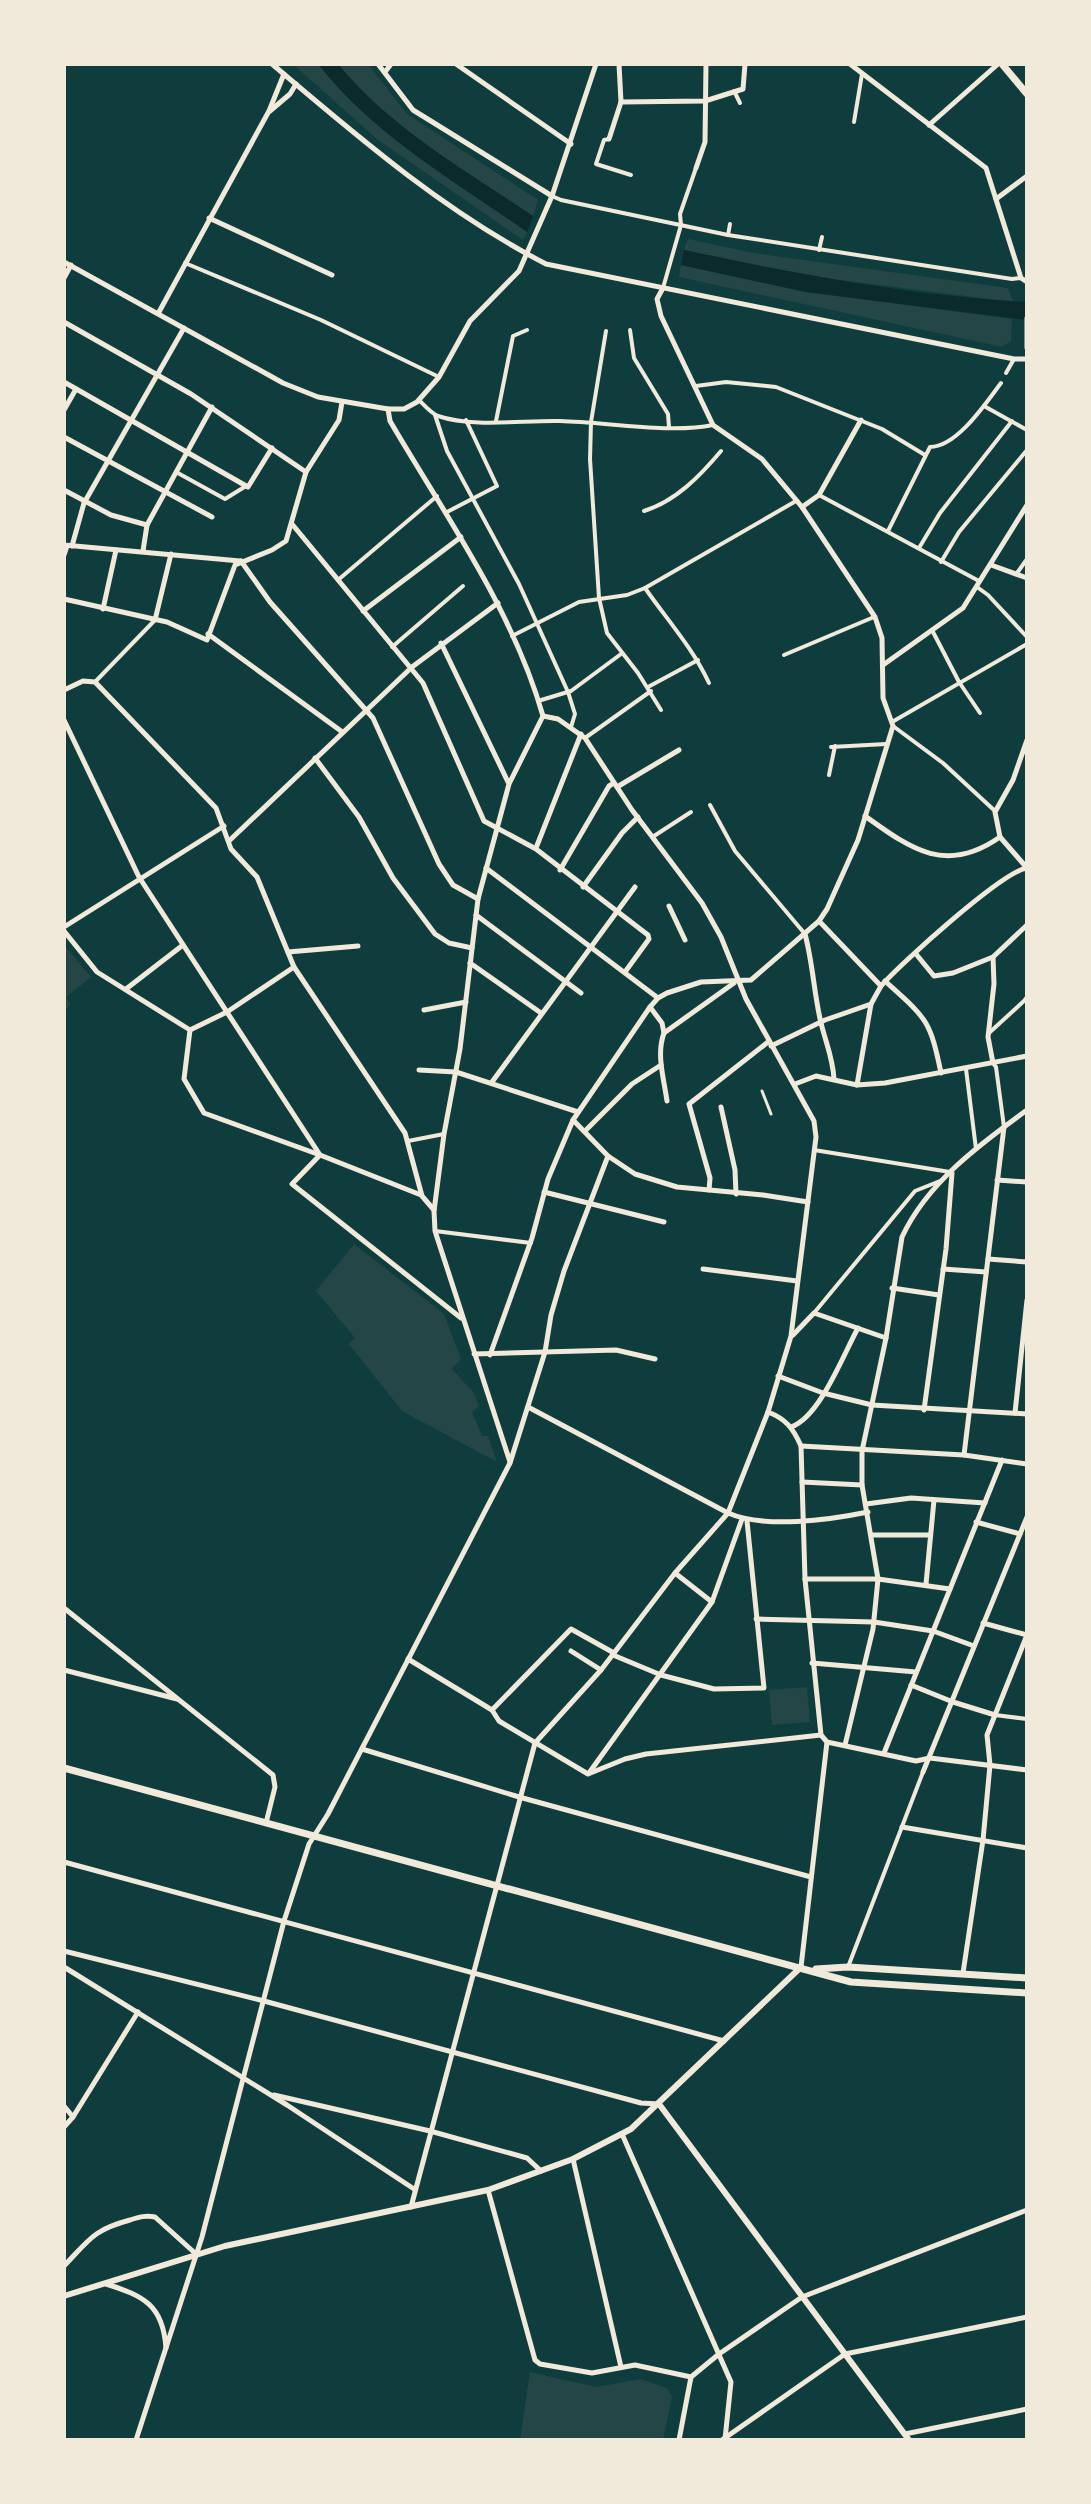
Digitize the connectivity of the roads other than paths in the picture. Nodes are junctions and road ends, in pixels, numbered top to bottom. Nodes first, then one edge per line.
1 (272, 64) edge
2 (378, 64) edge
3 (391, 64) edge
4 (456, 64) edge
5 (596, 64) edge
6 (619, 64) edge
7 (706, 64) edge
8 (745, 64) edge
9 (850, 64) edge
10 (1000, 64) edge
11 (385, 72) junction
12 (284, 74) junction
13 (862, 74) junction
14 (296, 84) junction
15 (734, 91) junction
16 (1027, 94) edge
17 (705, 101) junction
18 (621, 102) junction
19 (740, 103) dead end
20 (269, 111) junction
21 (854, 122) dead end
22 (929, 125) junction
23 (609, 139) joint
24 (571, 144) junction
25 (696, 168) joint
26 (631, 175) dead end
27 (1027, 176) edge
28 (552, 196) junction
29 (996, 199) junction
30 (209, 218) junction
31 (730, 224) dead end
32 (681, 225) junction
33 (728, 235) junction
34 (822, 237) dead end
35 (819, 250) junction
36 (527, 254) junction
37 (64, 262) edge
38 (185, 263) junction
39 (71, 265) junction
40 (332, 275) dead end
41 (64, 278) edge
42 (1024, 280) edge
43 (663, 288) junction
44 (159, 312) junction
45 (1027, 318) edge
46 (64, 322) edge
47 (184, 328) junction
48 (527, 330) dead end
49 (630, 330) dead end
50 (606, 331) dead end
51 (1026, 346) edge
52 (1014, 359) junction
53 (1027, 359) edge
54 (1006, 373) dead end
55 (157, 374) junction
56 (439, 377) junction
57 (64, 382) edge
58 (1001, 383) dead end
59 (696, 386) junction
60 (76, 389) junction
61 (419, 400) junction
62 (342, 402) junction
63 (984, 406) junction
64 (212, 407) junction
65 (64, 409) edge
66 (388, 409) junction
67 (435, 415) junction
68 (466, 420) junction
69 (861, 420) junction
70 (131, 421) junction
71 (496, 421) junction
72 (1012, 421) junction
73 (591, 422) junction
74 (713, 425) junction
75 (669, 427) junction
76 (1027, 430) edge
77 (64, 437) edge
78 (272, 448) junction
79 (1027, 450) edge
80 (721, 451) dead end
81 (186, 453) junction
82 (925, 455) junction
83 (107, 462) junction
84 (176, 472) junction
85 (306, 472) junction
86 (246, 486) junction
87 (64, 490) edge
88 (165, 493) junction
89 (819, 495) junction
90 (437, 496) junction
91 (472, 499) junction
92 (796, 501) junction
93 (84, 503) junction
94 (1027, 505) edge
95 (802, 507) junction
96 (644, 511) dead end
97 (447, 512) junction
98 (212, 517) dead end
99 (292, 524) junction
100 (147, 525) junction
101 (888, 531) junction
102 (461, 537) junction
103 (68, 546) edge
104 (919, 548) junction
105 (116, 550) junction
106 (143, 551) junction
107 (171, 554) junction
108 (64, 555) edge
109 (1027, 559) edge
110 (241, 561) junction
111 (941, 562) junction
112 (991, 565) junction
113 (1016, 575) junction
114 (1027, 578) edge
115 (338, 580) junction
116 (979, 584) junction
117 (463, 586) dead end
118 (645, 588) junction
119 (599, 598) junction
120 (64, 599) edge
121 (498, 603) junction
122 (103, 609) junction
123 (363, 611) junction
124 (875, 617) junction
125 (155, 620) junction
126 (537, 623) junction
127 (932, 630) junction
128 (512, 636) junction
129 (208, 637) junction
130 (1027, 637) edge
131 (441, 643) junction
132 (1027, 644) edge
133 (392, 647) junction
134 (621, 654) junction
135 (784, 655) dead end
136 (698, 660) junction
137 (882, 666) junction
138 (412, 667) junction
139 (95, 682) junction
140 (959, 682) junction
141 (709, 683) dead end
142 (649, 689) junction
143 (64, 690) edge
144 (568, 692) junction
145 (538, 701) junction
146 (366, 710) junction
147 (661, 710) dead end
148 (980, 713) dead end
149 (543, 716) junction
150 (64, 720) edge
151 (892, 724) junction
152 (571, 727) junction
153 (341, 731) junction
154 (583, 736) junction
155 (1027, 740) edge
156 (886, 744) junction
157 (679, 750) dead end
158 (315, 758) junction
159 (829, 775) dead end
160 (509, 784) junction
161 (615, 785) junction
162 (710, 805) dead end
163 (691, 812) dead end
164 (995, 812) junction
165 (865, 816) junction
166 (638, 817) junction
167 (224, 826) junction
168 (498, 827) junction
169 (654, 836) junction
170 (1000, 837) junction
171 (230, 840) junction
172 (536, 849) junction
173 (486, 868) junction
174 (1027, 868) edge
175 (560, 870) junction
176 (139, 877) junction
177 (583, 887) junction
178 (635, 887) dead end
179 (478, 899) junction
180 (669, 906) dead end
181 (617, 911) junction
182 (476, 915) junction
183 (819, 921) junction
184 (1027, 925) edge
185 (64, 929) edge
186 (805, 934) junction
187 (685, 940) dead end
188 (183, 945) junction
189 (358, 946) dead end
190 (590, 946) junction
191 (472, 948) junction
192 (288, 952) junction
193 (916, 954) junction
194 (993, 957) junction
195 (470, 963) junction
196 (294, 967) junction
197 (625, 972) junction
198 (566, 981) junction
199 (738, 982) junction
200 (883, 984) junction
201 (126, 989) junction
202 (581, 993) dead end
203 (658, 998) junction
204 (1027, 998) edge
205 (466, 1002) junction
206 (871, 1004) junction
207 (650, 1007) junction
208 (424, 1010) dead end
209 (227, 1012) junction
210 (541, 1013) junction
211 (821, 1022) junction
212 (190, 1030) junction
213 (664, 1033) junction
214 (989, 1033) junction
215 (770, 1044) junction
216 (1027, 1056) edge
217 (993, 1063) junction
218 (661, 1065) junction
219 (966, 1069) junction
220 (419, 1070) dead end
221 (456, 1072) junction
222 (941, 1073) junction
223 (834, 1079) junction
224 (492, 1082) junction
225 (795, 1084) junction
226 (857, 1085) junction
227 (762, 1091) dead end
228 (667, 1101) dead end
229 (721, 1107) dead end
230 (1027, 1110) edge
231 (578, 1112) junction
232 (771, 1114) dead end
233 (573, 1120) junction
234 (1004, 1127) junction
235 (585, 1131) junction
236 (444, 1134) junction
237 (408, 1141) junction
238 (976, 1149) junction
239 (814, 1150) junction
240 (320, 1155) junction
241 (608, 1156) junction
242 (952, 1172) junction
243 (997, 1180) junction
244 (940, 1181) junction
245 (1027, 1182) edge
246 (709, 1190) junction
247 (544, 1192) junction
248 (736, 1194) junction
249 (422, 1196) junction
250 (808, 1202) junction
251 (590, 1204) junction
252 (434, 1211) junction
253 (664, 1222) dead end
254 (435, 1231) junction
255 (531, 1243) junction
256 (988, 1259) junction
257 (1027, 1262) edge
258 (703, 1269) dead end
259 (943, 1269) junction
260 (986, 1272) junction
261 (797, 1281) junction
262 (892, 1288) junction
263 (939, 1295) junction
264 (1027, 1300) edge
265 (814, 1313) junction
266 (462, 1319) junction
267 (858, 1328) junction
268 (791, 1336) junction
269 (886, 1338) junction
270 (545, 1352) junction
271 (474, 1354) junction
272 (490, 1355) junction
273 (654, 1362) dead end
274 (778, 1376) junction
275 (823, 1393) junction
276 (872, 1405) junction
277 (528, 1407) junction
278 (924, 1410) junction
279 (969, 1411) junction
280 (768, 1412) junction
281 (1015, 1413) junction
282 (1027, 1414) edge
283 (791, 1427) junction
284 (801, 1446) junction
285 (623, 1448) dead end
286 (862, 1451) junction
287 (619, 1455) junction
288 (964, 1455) junction
289 (1002, 1460) junction
290 (510, 1463) junction
291 (1027, 1464) edge
292 (802, 1482) junction
293 (862, 1485) junction
294 (934, 1500) junction
295 (985, 1503) junction
296 (866, 1504) junction
297 (868, 1512) junction
298 (728, 1513) junction
299 (1027, 1517) edge
300 (744, 1520) junction
301 (803, 1520) junction
302 (976, 1522) junction
303 (1020, 1534) junction
304 (872, 1535) junction
305 (929, 1535) junction
306 (675, 1573) junction
307 (805, 1579) junction
308 (878, 1579) junction
309 (926, 1584) junction
310 (950, 1589) junction
311 (712, 1602) junction
312 (64, 1608) edge
313 (756, 1619) junction
314 (808, 1619) junction
315 (874, 1622) junction
316 (983, 1623) junction
317 (933, 1631) junction
318 (1027, 1635) edge
319 (974, 1646) junction
320 (571, 1651) dead end
321 (614, 1654) junction
322 (408, 1659) junction
323 (812, 1663) junction
324 (864, 1667) junction
325 (64, 1670) edge
326 (601, 1670) junction
327 (916, 1672) junction
328 (661, 1675) junction
329 (911, 1685) junction
330 (182, 1700) junction
331 (953, 1702) junction
332 (492, 1710) junction
333 (995, 1715) junction
334 (1027, 1719) edge
335 (821, 1735) junction
336 (827, 1742) junction
337 (535, 1743) junction
338 (845, 1745) junction
339 (362, 1749) junction
340 (884, 1753) junction
341 (930, 1758) junction
342 (990, 1765) junction
343 (64, 1768) edge
344 (1027, 1770) edge
345 (923, 1772) joint
346 (588, 1774) junction
347 (519, 1797) junction
348 (266, 1823) junction
349 (902, 1827) junction
350 (315, 1836) junction
351 (983, 1840) junction
352 (1027, 1848) edge
353 (64, 1862) edge
354 (811, 1877) junction
355 (495, 1884) junction
356 (284, 1921) junction
357 (64, 1951) edge
358 (64, 1967) edge
359 (848, 1967) junction
360 (805, 1968) junction
361 (473, 1973) junction
362 (963, 1973) junction
363 (1027, 1978) edge
364 (1027, 1993) edge
365 (264, 2001) junction
366 (138, 2012) junction
367 (725, 2041) junction
368 (451, 2054) junction
369 (243, 2078) junction
370 (269, 2094) junction
371 (659, 2104) junction
372 (64, 2106) edge
373 (73, 2117) junction
374 (64, 2127) edge
375 (430, 2131) junction
376 (622, 2134) junction
377 (573, 2159) junction
378 (541, 2171) junction
379 (414, 2189) junction
380 (488, 2190) junction
381 (410, 2208) junction
382 (1027, 2210) edge
383 (196, 2254) junction
384 (64, 2266) edge
385 (105, 2283) junction
386 (64, 2296) edge
387 (802, 2297) junction
388 (1027, 2317) edge
389 (166, 2353) junction
390 (719, 2354) junction
391 (845, 2354) junction
392 (621, 2367) junction
393 (691, 2377) junction
394 (1027, 2409) edge
395 (907, 2437) edge
396 (724, 2439) edge
397 (136, 2440) edge
398 (679, 2440) edge

1 - 12 street
2 - 11 street
3 - 11 street
4 - 24 street
5 - 24 street
6 - 18 street
7 - 17 street
8 - 15 street
9 - 13 street
10 - 16 main road
10 - 22 street
11 - 28 street
12 - 14 street
12 - 20 street
13 - 21 street
13 - 22 street
14 - 20 street
14 - 36 street
15 - 17 street
15 - 19 street
17 - 18 street
17 - 25 street
18 - 23 street
20 - 30 street
22 - 29 street
23 - 26 street
24 - 28 street
25 - 32 street
27 - 29 street
28 - 32 street
28 - 36 street
29 - 42 street
30 - 38 street
30 - 40 street
31 - 33 street
32 - 33 street
32 - 43 street
33 - 35 street
34 - 35 street
35 - 42 street
36 - 43 street
36 - 56 street
37 - 39 street
38 - 44 street
38 - 56 street
39 - 41 street
39 - 44 street
43 - 52 street
43 - 59 street
44 - 47 street
45 - 51 street
46 - 55 street
47 - 55 street
47 - 62 street
48 - 71 street
49 - 75 street
50 - 73 street
52 - 53 street
52 - 54 street
55 - 64 street
55 - 70 street
56 - 61 street
57 - 60 street
58 - 63 street
59 - 69 street
59 - 74 street
60 - 65 street
60 - 70 street
61 - 66 street
61 - 67 street
62 - 66 street
62 - 85 street
63 - 72 street
63 - 82 street
64 - 78 street
64 - 81 street
66 - 90 street
67 - 68 street
67 - 91 street
68 - 71 street
68 - 91 street
69 - 82 street
69 - 89 street
70 - 81 street
70 - 83 street
71 - 73 street
72 - 76 street
72 - 104 street
73 - 75 street
73 - 119 street
74 - 75 street
74 - 92 street
77 - 83 street
78 - 85 street
78 - 86 street
79 - 111 street
80 - 96 street
81 - 84 street
81 - 86 street
82 - 101 street
83 - 88 street
83 - 93 street
84 - 86 street
84 - 88 street
85 - 99 street
87 - 93 street
88 - 98 street
88 - 100 street
89 - 95 street
89 - 101 street
90 - 97 street
90 - 115 street
91 - 97 street
91 - 126 street
92 - 95 street
92 - 118 street
93 - 100 street
93 - 103 street
94 - 112 street
95 - 124 street
97 - 102 street
99 - 110 street
99 - 115 street
100 - 106 street
101 - 104 street
102 - 121 street
102 - 123 street
103 - 105 street
103 - 108 street
104 - 111 street
105 - 106 street
105 - 122 street
106 - 107 street
107 - 110 street
107 - 125 street
109 - 113 street
110 - 129 street
110 - 146 street
111 - 116 street
112 - 113 street
112 - 116 street
113 - 114 street
115 - 123 street
116 - 127 street
116 - 130 street
117 - 133 street
118 - 119 street
118 - 136 street
119 - 126 street
119 - 134 street
120 - 122 street
121 - 128 street
121 - 131 street
122 - 125 street
123 - 133 street
124 - 135 street
124 - 137 street
125 - 129 street
125 - 139 street
126 - 128 street
126 - 144 street
127 - 137 street
127 - 140 street
128 - 145 street
129 - 153 street
131 - 138 street
131 - 160 street
132 - 140 street
133 - 138 street
134 - 142 street
134 - 144 street
136 - 141 street
136 - 142 street
137 - 151 street
138 - 146 street
138 - 168 street
139 - 143 street
139 - 167 street
140 - 148 street
140 - 151 street
142 - 147 street
142 - 154 street
144 - 145 street
144 - 152 street
145 - 149 street
146 - 153 street
146 - 179 street
149 - 152 street
149 - 160 street
150 - 176 street
151 - 156 street
151 - 164 street
152 - 154 street
153 - 158 street
154 - 161 street
154 - 172 street
155 - 164 street
156 - 159 street
156 - 165 street
157 - 161 street
158 - 171 street
158 - 191 street
160 - 168 street
161 - 166 street
161 - 175 street
162 - 186 street
163 - 169 street
164 - 170 street
165 - 170 street
165 - 183 street
166 - 169 street
166 - 177 street
167 - 171 street
167 - 176 street
168 - 172 street
168 - 173 street
169 - 199 street
170 - 174 street
171 - 192 street
172 - 175 street
173 - 179 street
173 - 190 street
174 - 193 street
175 - 177 street
176 - 185 street
176 - 188 street
177 - 181 street
178 - 181 street
179 - 182 street
180 - 187 street
181 - 190 street
181 - 197 street
182 - 191 street
182 - 198 street
183 - 186 street
183 - 200 street
184 - 194 street
185 - 201 street
186 - 199 street
186 - 211 street
188 - 201 street
188 - 209 street
189 - 192 street
190 - 197 street
190 - 198 street
191 - 195 street
192 - 196 street
193 - 194 street
193 - 200 street
194 - 214 street
195 - 205 street
195 - 210 street
196 - 209 street
196 - 237 street
197 - 203 street
198 - 202 street
198 - 210 street
199 - 203 street
199 - 213 street
199 - 215 street
200 - 206 street
200 - 222 street
201 - 212 street
203 - 207 street
204 - 214 street
205 - 208 street
205 - 221 street
206 - 211 street
206 - 226 street
207 - 213 street
207 - 231 street
209 - 212 street
209 - 240 street
210 - 224 street
211 - 215 street
211 - 223 street
212 - 240 street
213 - 218 street
214 - 217 street
215 - 225 street
215 - 246 street
216 - 217 street
217 - 219 street
217 - 234 street
218 - 228 street
218 - 235 street
219 - 222 street
219 - 238 street
220 - 221 street
221 - 224 street
221 - 236 street
222 - 226 street
223 - 225 street
223 - 226 street
224 - 231 street
225 - 239 street
227 - 232 lane
229 - 248 street
230 - 234 street
231 - 233 street
233 - 235 street
233 - 247 street
234 - 238 street
234 - 243 street
235 - 241 street
236 - 237 street
236 - 252 street
237 - 249 street
238 - 242 street
239 - 242 street
239 - 250 street
240 - 249 street
240 - 266 street
241 - 246 street
241 - 251 street
242 - 244 street
242 - 259 street
243 - 245 street
243 - 256 street
244 - 262 street
244 - 265 street
246 - 248 street
247 - 251 street
247 - 255 street
248 - 250 street
249 - 252 street
250 - 261 street
251 - 253 street
251 - 270 street
252 - 254 street
254 - 255 street
254 - 266 street
255 - 272 street
256 - 257 street
256 - 260 street
258 - 261 street
259 - 260 street
259 - 263 street
260 - 279 street
261 - 268 street
262 - 263 street
262 - 269 street
263 - 278 street
264 - 281 street
265 - 267 street
265 - 268 street
266 - 271 street
267 - 269 street
267 - 275 street
268 - 274 street
269 - 276 street
270 - 272 street
270 - 273 street
270 - 277 street
271 - 272 street
271 - 290 street
274 - 275 street
274 - 280 street
275 - 276 street
275 - 283 street
276 - 278 street
276 - 286 street
277 - 287 street
277 - 290 street
278 - 279 street
279 - 281 street
279 - 288 street
280 - 283 street
280 - 298 street
281 - 282 street
283 - 284 street
284 - 286 street
284 - 292 street
285 - 287 street
286 - 288 street
286 - 293 street
287 - 298 street
288 - 289 street
289 - 291 street
289 - 295 street
290 - 322 street
292 - 293 street
292 - 301 street
293 - 296 street
294 - 295 street
294 - 296 street
294 - 305 street
295 - 302 street
296 - 297 street
297 - 301 street
297 - 304 street
298 - 300 street
298 - 306 street
299 - 303 street
300 - 301 street
300 - 311 street
300 - 313 street
301 - 307 street
302 - 303 street
302 - 310 street
303 - 316 street
304 - 305 street
304 - 308 street
305 - 309 street
306 - 311 street
306 - 321 street
307 - 308 street
307 - 314 street
308 - 309 street
308 - 315 street
309 - 310 street
310 - 317 street
311 - 328 street
312 - 330 street
313 - 314 street
313 - 328 street
314 - 315 street
314 - 323 street
315 - 317 street
315 - 324 street
316 - 318 street
316 - 319 street
317 - 319 street
317 - 327 street
318 - 333 street
319 - 331 street
320 - 326 street
321 - 326 street
321 - 328 street
321 - 332 street
322 - 332 street
322 - 339 street
323 - 324 street
323 - 335 street
324 - 327 street
324 - 338 street
325 - 330 street
326 - 337 street
327 - 329 street
328 - 346 street
329 - 331 street
329 - 340 street
330 - 348 street
331 - 333 street
331 - 341 street
332 - 337 street
333 - 334 street
333 - 342 street
335 - 336 street
335 - 346 street
336 - 338 street
336 - 354 street
337 - 346 street
337 - 347 street
338 - 340 street
339 - 347 street
339 - 350 street
340 - 341 street
341 - 342 street
341 - 345 street
342 - 344 street
342 - 351 street
343 - 348 main road
345 - 349 street
347 - 354 street
347 - 355 street
348 - 350 main road
349 - 351 street
349 - 359 street
350 - 355 main road
350 - 356 street
351 - 352 street
351 - 362 street
353 - 356 street
354 - 360 street
355 - 360 main road
355 - 361 street
356 - 361 street
356 - 365 street
357 - 365 street
358 - 366 street
359 - 360 main road
359 - 362 main road
360 - 364 main road
360 - 367 street
361 - 367 street
361 - 368 street
362 - 363 main road
365 - 368 street
365 - 369 street
366 - 369 street
366 - 373 street
367 - 371 street
368 - 371 street
368 - 375 street
369 - 370 street
369 - 383 street
370 - 375 street
370 - 379 street
371 - 376 street
371 - 387 street
372 - 373 street
373 - 374 street
375 - 378 street
375 - 379 street
376 - 377 street
376 - 390 street
377 - 378 street
377 - 392 street
378 - 380 street
379 - 381 street
380 - 381 street
380 - 392 street
381 - 383 street
382 - 387 street
383 - 384 street
383 - 385 street
383 - 389 street
385 - 386 street
385 - 389 street
387 - 390 street
387 - 391 street
388 - 391 street
389 - 397 street
390 - 393 street
390 - 396 street
391 - 395 street
391 - 396 street
392 - 393 street
393 - 398 street
394 - 395 street

